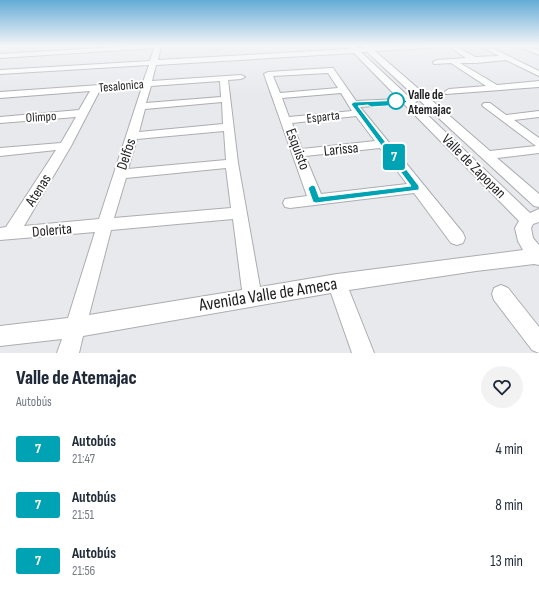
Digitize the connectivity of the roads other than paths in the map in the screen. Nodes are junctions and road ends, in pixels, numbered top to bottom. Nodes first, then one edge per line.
1 (160, 62) edge
2 (262, 62) edge
3 (325, 62) edge
4 (373, 62) edge
5 (378, 62) edge
6 (454, 62) edge
7 (517, 62) edge
8 (153, 63) junction
9 (330, 70) junction
10 (0, 72) edge
11 (268, 74) junction
12 (539, 74) edge
13 (241, 77) dead end
14 (224, 78) junction
15 (148, 83) junction
16 (539, 84) edge
17 (97, 87) junction
18 (494, 87) junction
19 (343, 90) junction
20 (449, 92) dead end
21 (0, 95) edge
22 (277, 96) junction
23 (226, 99) junction
24 (425, 100) junction
25 (406, 101) junction
26 (487, 105) dead end
27 (141, 106) junction
28 (356, 108) junction
29 (83, 113) junction
30 (539, 114) edge
31 (504, 118) junction
32 (0, 120) edge
33 (286, 120) junction
34 (228, 127) junction
35 (132, 136) junction
36 (539, 143) edge
37 (384, 144) junction
38 (64, 146) junction
39 (539, 149) edge
40 (0, 152) edge
41 (299, 153) junction
42 (487, 154) junction
43 (232, 163) junction
44 (120, 174) junction
45 (416, 188) junction
46 (316, 200) junction
47 (539, 202) edge
48 (290, 203) dead end
49 (240, 213) junction
50 (533, 217) edge
51 (104, 226) junction
52 (6, 234) edge
53 (457, 238) dead end
54 (538, 257) edge
55 (337, 283) junction
56 (501, 294) dead end
57 (252, 297) junction
58 (76, 326) junction
59 (0, 336) edge
60 (539, 344) edge
61 (68, 353) edge
62 (363, 353) edge

1 - 8 street
2 - 11 street, Esquisto
3 - 9 street
4 - 25 street, Valle de Zapopan
5 - 24 street, Valle de Zapopan
6 - 18 street
7 - 12 street
8 - 10 street
8 - 15 street, Delfos
9 - 11 street
9 - 19 street
11 - 22 street, Esquisto
13 - 14 street, Tesalonica
14 - 15 street, Tesalonica
14 - 23 street
15 - 17 street, Tesalonica
15 - 27 street, Delfos
16 - 18 street
17 - 21 street, Tesalonica
17 - 29 street, Atenas
18 - 20 street
19 - 22 street
19 - 28 street
22 - 33 street, Esquisto
23 - 27 street
23 - 34 street
24 - 25 street
24 - 42 street, Valle de Zapopan
25 - 28 street
25 - 50 street, Valle de Zapopan
26 - 31 street
27 - 35 street, Delfos
28 - 33 street, Esparta
28 - 37 street
29 - 32 street, Olimpo
29 - 38 street, Atenas
30 - 31 street
31 - 36 street
33 - 41 street, Esquisto
34 - 35 street
34 - 43 street
35 - 44 street, Delfos
37 - 41 street, Larissa
37 - 45 street
38 - 40 street
38 - 52 street, Atenas
39 - 42 street
41 - 46 street, Esquisto
42 - 47 street, Valle de Zapopan
43 - 44 street
43 - 49 street
44 - 51 street, Delfos
45 - 46 street
45 - 53 street
46 - 48 street
49 - 51 street, Dolerita
49 - 57 street
50 - 54 street, Avenida Valle de Ameca
51 - 52 street, Dolerita
51 - 58 street, Delfos
54 - 55 street, Avenida Valle de Ameca
55 - 57 street, Avenida Valle de Ameca
55 - 62 street
56 - 60 street
57 - 58 street, Avenida Valle de Ameca
58 - 59 street, Avenida Valle de Ameca
58 - 61 street, Delfos

